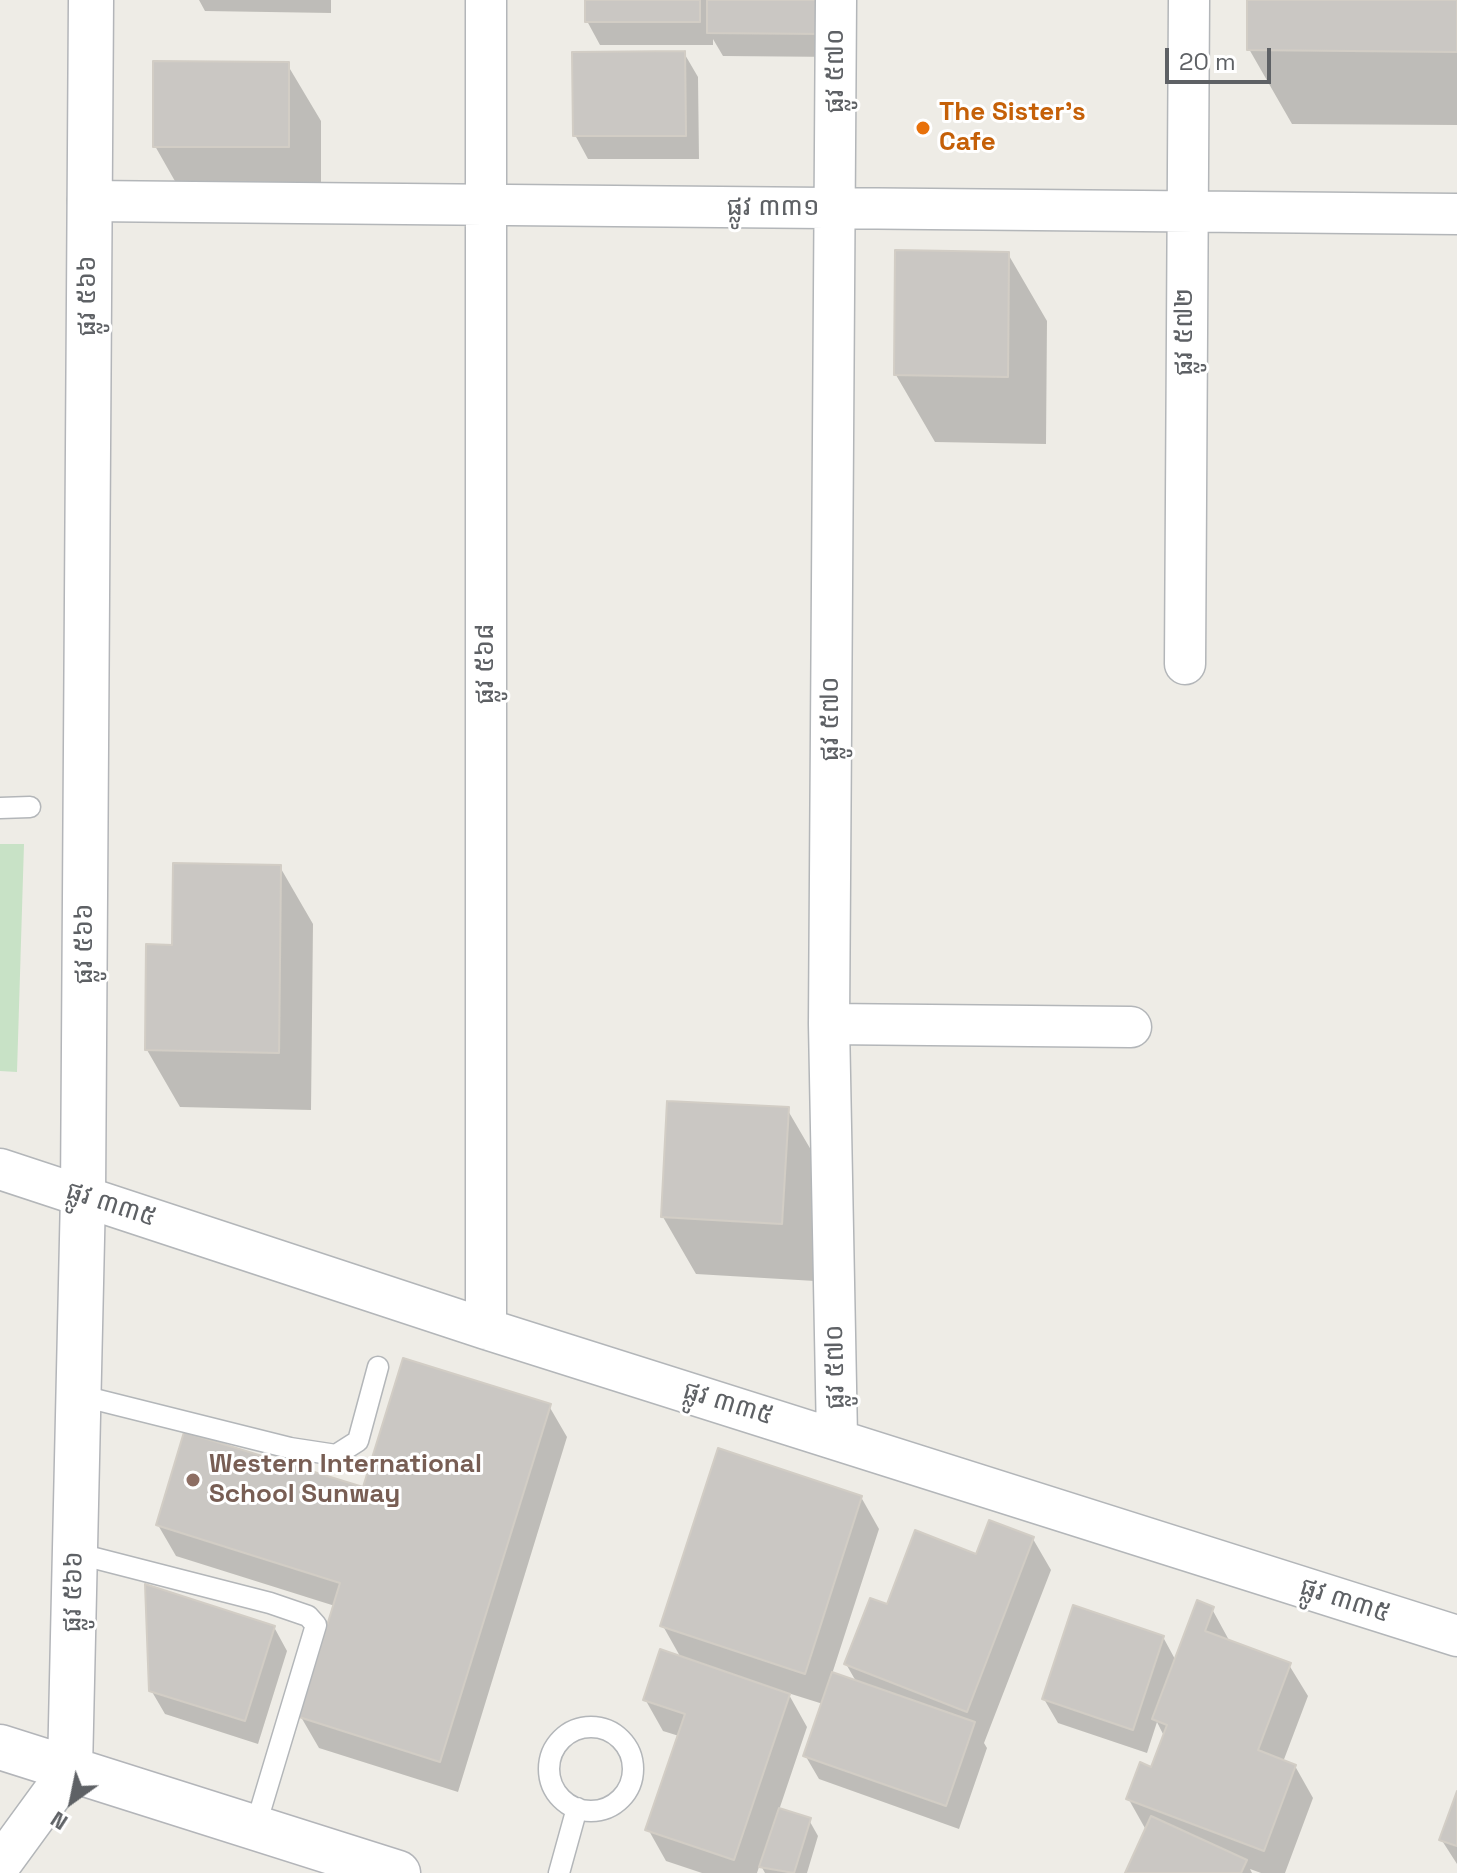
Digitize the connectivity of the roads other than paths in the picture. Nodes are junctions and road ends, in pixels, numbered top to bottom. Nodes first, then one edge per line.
1 (91, 0) edge
2 (486, 0) edge
3 (836, 0) edge
4 (1189, 0) edge
5 (88, 201) junction
6 (486, 205) junction
7 (835, 208) junction
8 (1186, 212) junction
9 (1457, 214) edge
10 (1185, 664) dead end
11 (30, 807) dead end
12 (0, 808) edge
13 (829, 1024) junction
14 (1131, 1027) dead end
15 (0, 1169) edge
16 (83, 1195) junction
17 (486, 1329) junction
18 (378, 1367) dead end
19 (78, 1395) junction
20 (837, 1438) junction
21 (75, 1553) junction
22 (1457, 1636) edge
23 (0, 1747) edge
24 (70, 1769) junction
25 (577, 1808) junction
26 (255, 1828) junction
27 (0, 1865) edge
28 (398, 1873) edge
29 (559, 1873) edge

1 - 5 street, ផ្លូវ ៥៦៦
2 - 6 street, ផ្លូវ ៥៦៨
3 - 7 street, ផ្លូវ ៥៧០
4 - 8 street, ផ្លូវ ៥៧២
5 - 6 street, ផ្លូវ ៣៣១
5 - 16 street, ផ្លូវ ៥៦៦
6 - 7 street, ផ្លូវ ៣៣១
6 - 17 street, ផ្លូវ ៥៦៨
7 - 8 street, ផ្លូវ ៣៣១
7 - 13 street, ផ្លូវ ៥៧០
8 - 9 street, ផ្លូវ ៣៣១
8 - 10 street, ផ្លូវ ៥៧២
11 - 12 lane
13 - 14 street
13 - 20 street, ផ្លូវ ៥៧០
15 - 16 street, ផ្លូវ ៣៣៥
16 - 17 street, ផ្លូវ ៣៣៥
16 - 19 street, ផ្លូវ ៥៦៦
17 - 20 street, ផ្លូវ ៣៣៥
18 - 19 lane
19 - 21 street, ផ្លូវ ៥៦៦
20 - 22 street, ផ្លូវ ៣៣៥
21 - 24 street, ផ្លូវ ៥៦៦
21 - 26 lane
23 - 24 street
24 - 26 street
24 - 27 street
25 - 25 lane
25 - 29 lane
26 - 28 street

